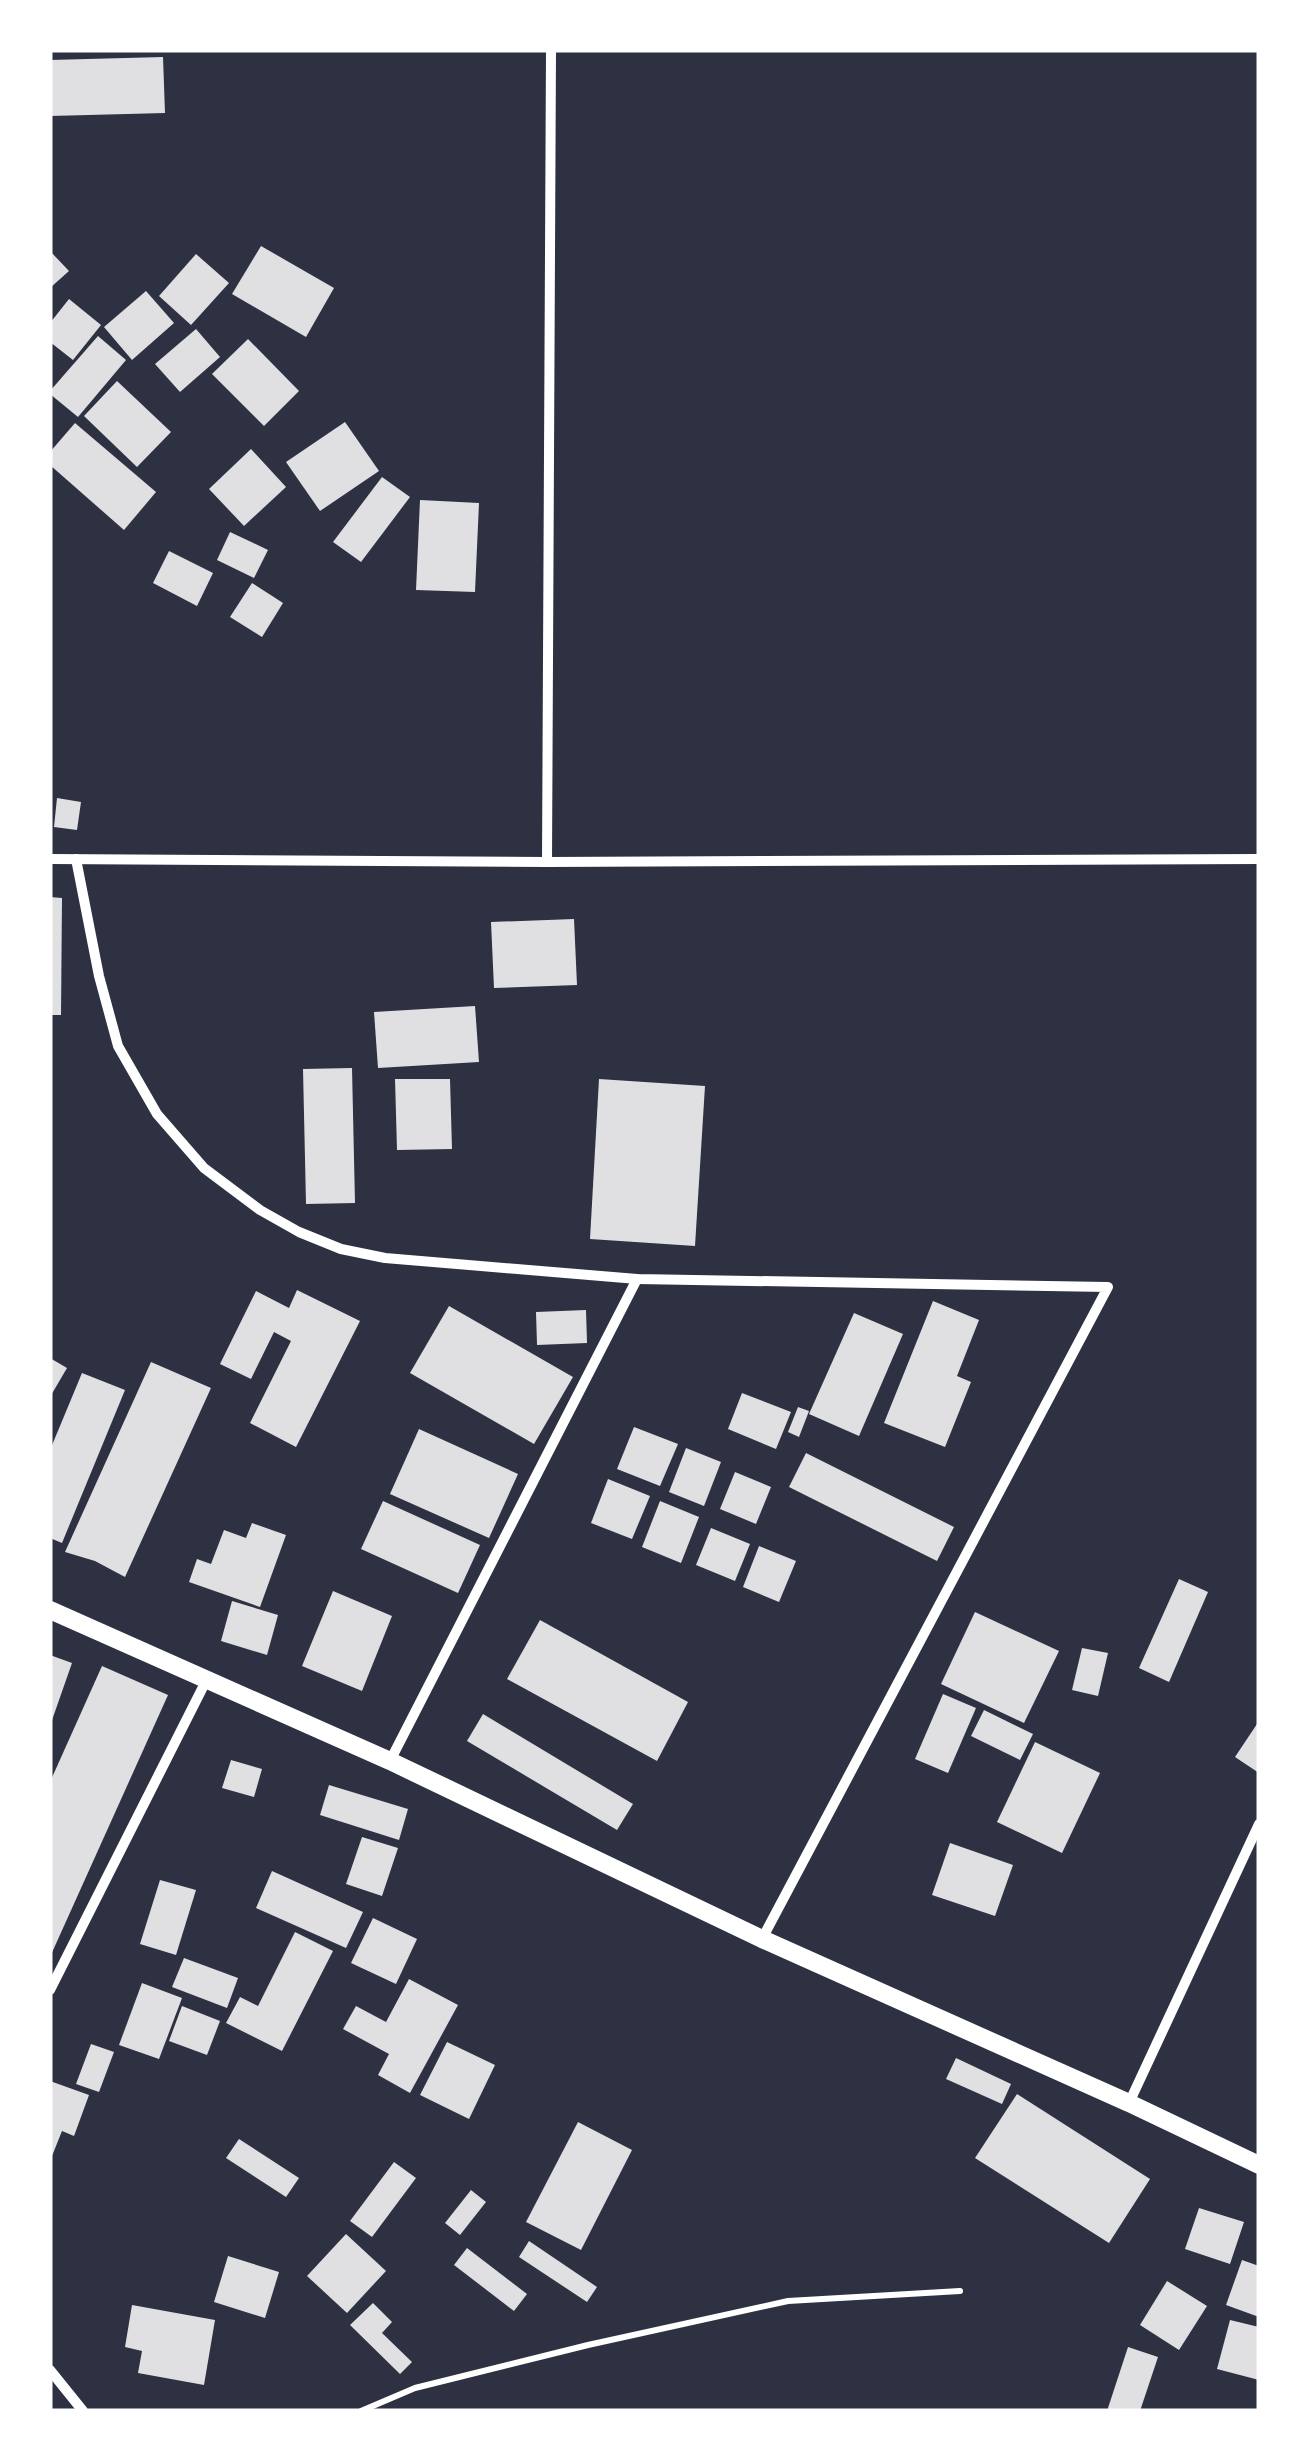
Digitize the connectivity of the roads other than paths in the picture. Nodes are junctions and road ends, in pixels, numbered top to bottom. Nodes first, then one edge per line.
1 (551, 50) edge
2 (1259, 858) edge
3 (50, 859) edge
4 (76, 859) junction
5 (547, 862) junction
6 (637, 1278) junction
7 (50, 1610) edge
8 (208, 1679) junction
9 (390, 1761) junction
10 (1259, 1824) edge
11 (762, 1939) junction
12 (50, 1990) edge
13 (1129, 2104) junction
14 (1259, 2165) edge
15 (50, 2370) edge
16 (83, 2411) edge

1 - 5 street
2 - 5 street
3 - 4 street
4 - 5 street
4 - 6 street
6 - 9 street
6 - 11 street
7 - 8 street
8 - 9 street
8 - 12 street
9 - 11 street
10 - 13 street
11 - 13 street
13 - 14 street
15 - 16 street

